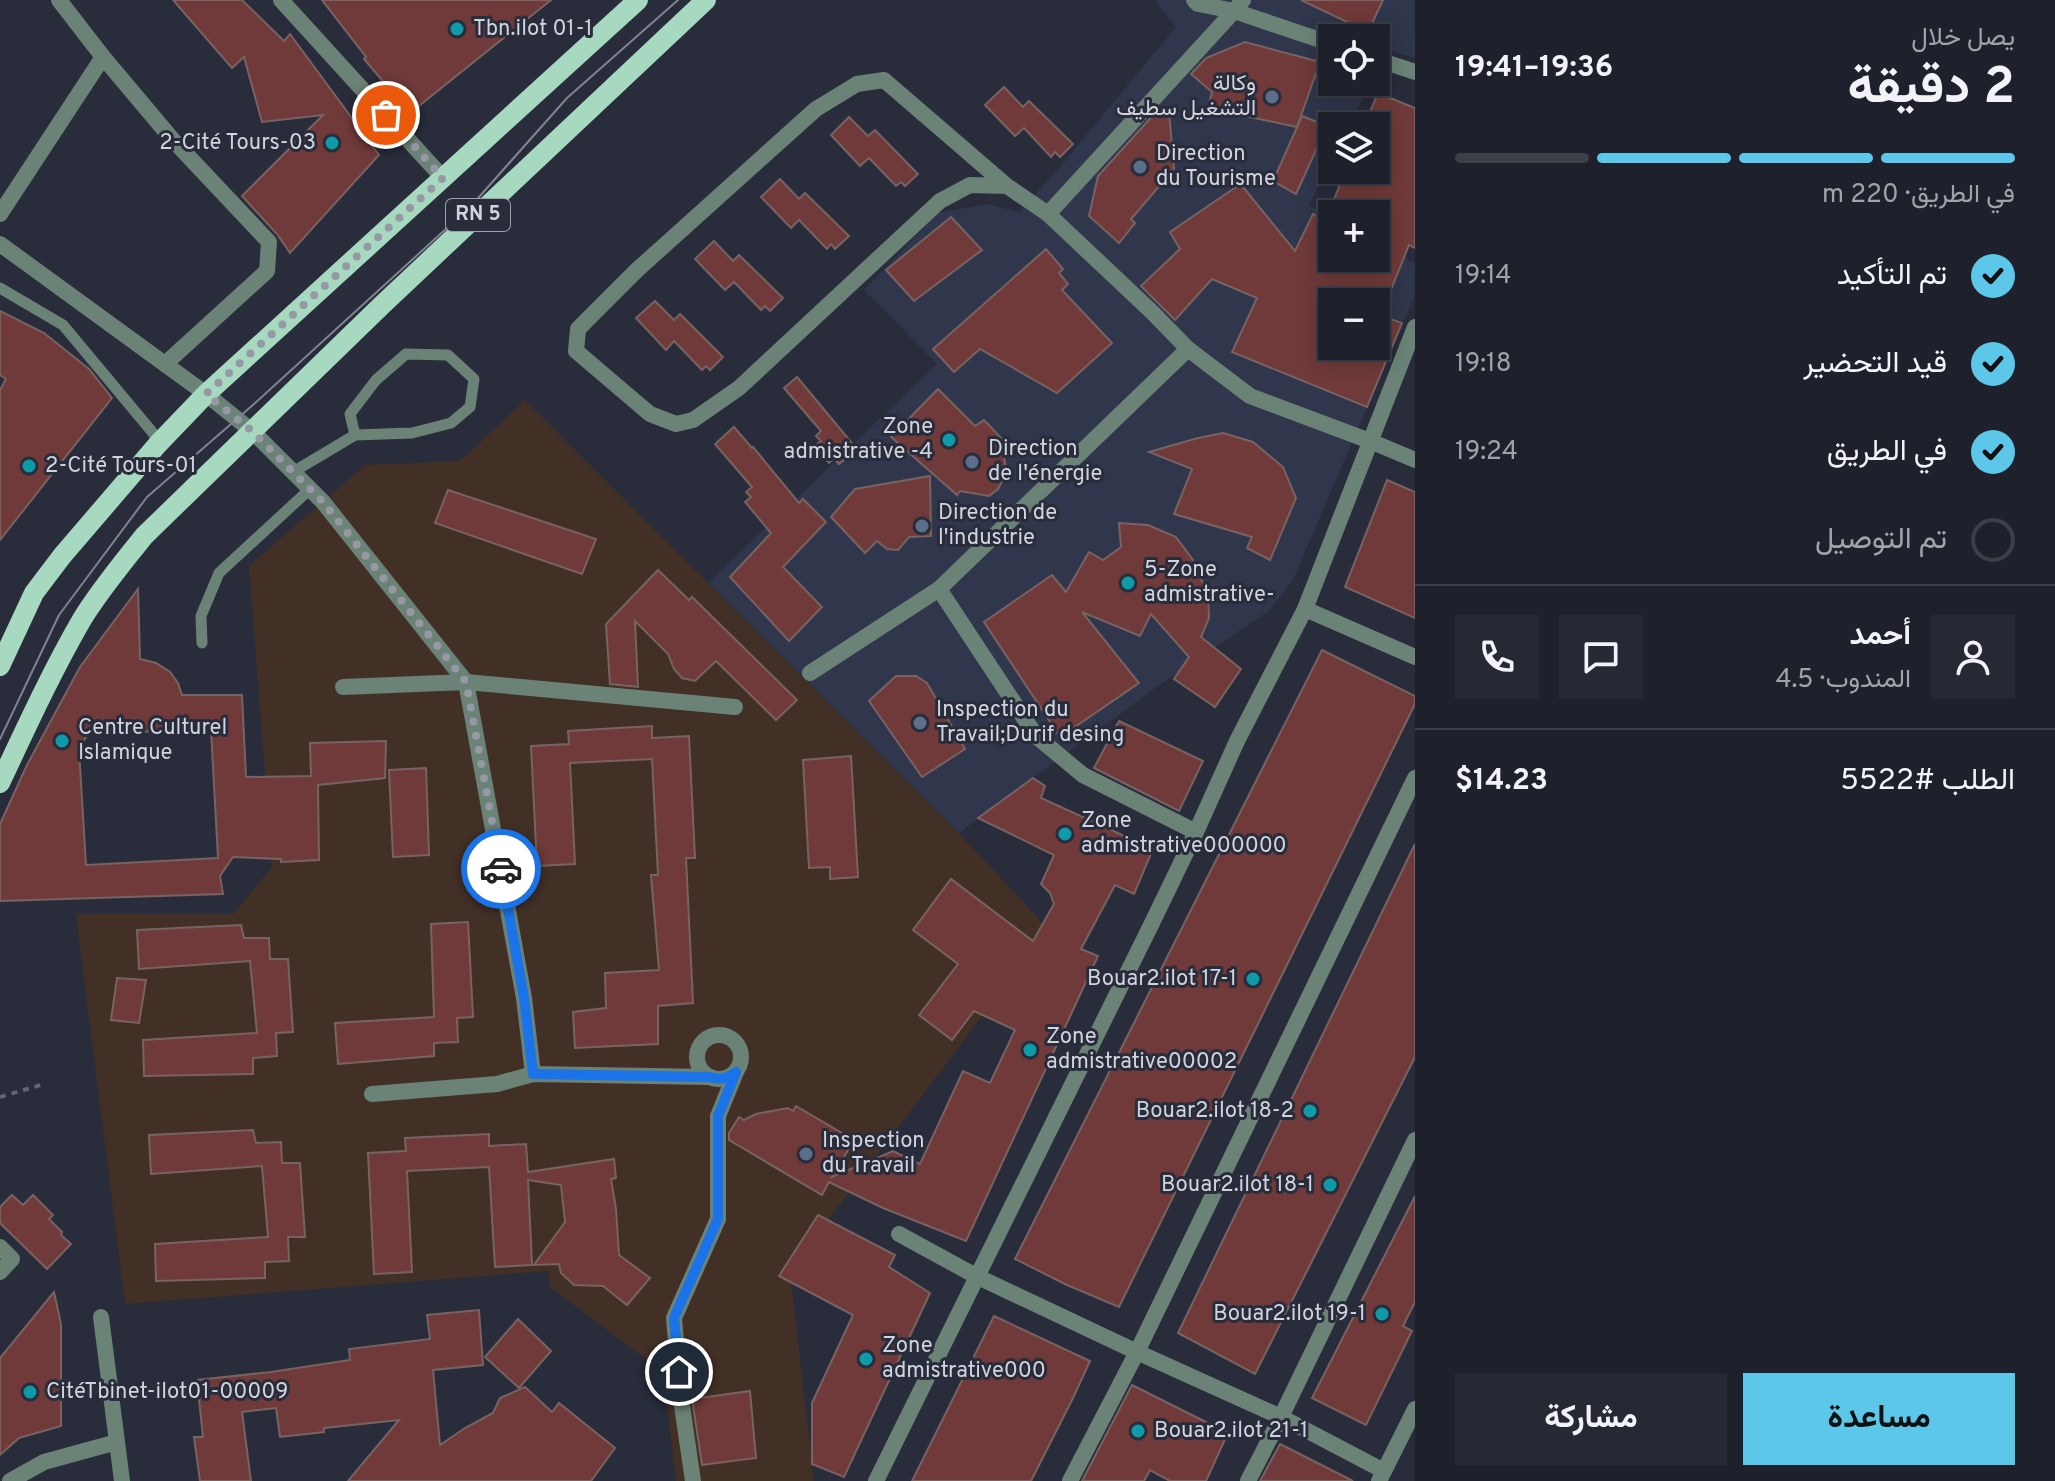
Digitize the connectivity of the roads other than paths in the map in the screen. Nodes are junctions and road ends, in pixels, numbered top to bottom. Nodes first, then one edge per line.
1 (59, 0) edge
2 (638, 0) edge
3 (706, 0) edge
4 (1194, 0) edge
5 (291, 3) edge
6 (1239, 6) edge
7 (1318, 38) edge
8 (103, 57) junction
9 (1390, 64) edge
10 (1415, 72) edge
11 (443, 178) junction
12 (1007, 186) junction
13 (0, 214) edge
14 (1048, 214) junction
15 (0, 244) edge
16 (0, 288) edge
17 (1415, 327) edge
18 (1188, 349) junction
19 (165, 364) junction
20 (206, 394) junction
21 (252, 431) junction
22 (355, 435) junction
23 (1370, 441) junction
24 (158, 444) junction
25 (1415, 460) edge
26 (293, 472) junction
27 (310, 489) junction
28 (939, 589) junction
29 (1305, 609) junction
30 (202, 643) dead end
31 (1415, 657) edge
32 (0, 666) edge
33 (810, 673) dead end
34 (466, 682) junction
35 (343, 687) dead end
36 (735, 707) dead end
37 (1415, 778) edge
38 (0, 783) edge
39 (1196, 832) junction
40 (736, 1072) junction
41 (533, 1074) junction
42 (710, 1077) junction
43 (372, 1094) dead end
44 (1415, 1140) edge
45 (899, 1234) dead end
46 (0, 1247) edge
47 (0, 1272) edge
48 (976, 1276) junction
49 (101, 1317) dead end
50 (1137, 1352) junction
51 (1415, 1409) edge
52 (1281, 1417) junction
53 (117, 1442) junction
54 (1381, 1476) edge
55 (10, 1481) edge
56 (122, 1481) edge
57 (693, 1481) edge
58 (876, 1481) edge
59 (1070, 1481) edge
60 (1248, 1481) edge

1 - 8 street
2 - 11 main road, RN 5
3 - 21 main road, RN 5
4 - 6 street
5 - 11 street
6 - 7 street
6 - 14 street
8 - 13 street
8 - 19 street
9 - 10 street
11 - 20 main road, RN 5
12 - 12 street
12 - 14 street
14 - 18 street
15 - 19 street
16 - 24 lane
17 - 23 street
18 - 23 street
18 - 28 street
19 - 20 street
20 - 21 street
20 - 24 main road, RN 5
21 - 26 street
21 - 38 main road, RN 5
22 - 22 lane
22 - 26 lane
23 - 25 street
23 - 29 street
24 - 32 main road, RN 5
26 - 27 street
27 - 30 lane
27 - 34 street
28 - 33 street
28 - 39 street
29 - 31 street
29 - 39 street
34 - 35 street
34 - 36 street
34 - 41 street
37 - 50 street
39 - 48 street
40 - 42 street
40 - 42 street
40 - 57 street
41 - 42 street
41 - 43 street
44 - 52 street
45 - 48 street
46 - 47 street
48 - 50 street
48 - 58 street
49 - 53 street
50 - 52 street
50 - 59 street
51 - 54 street
52 - 54 street
52 - 60 street
53 - 55 street
53 - 56 street

